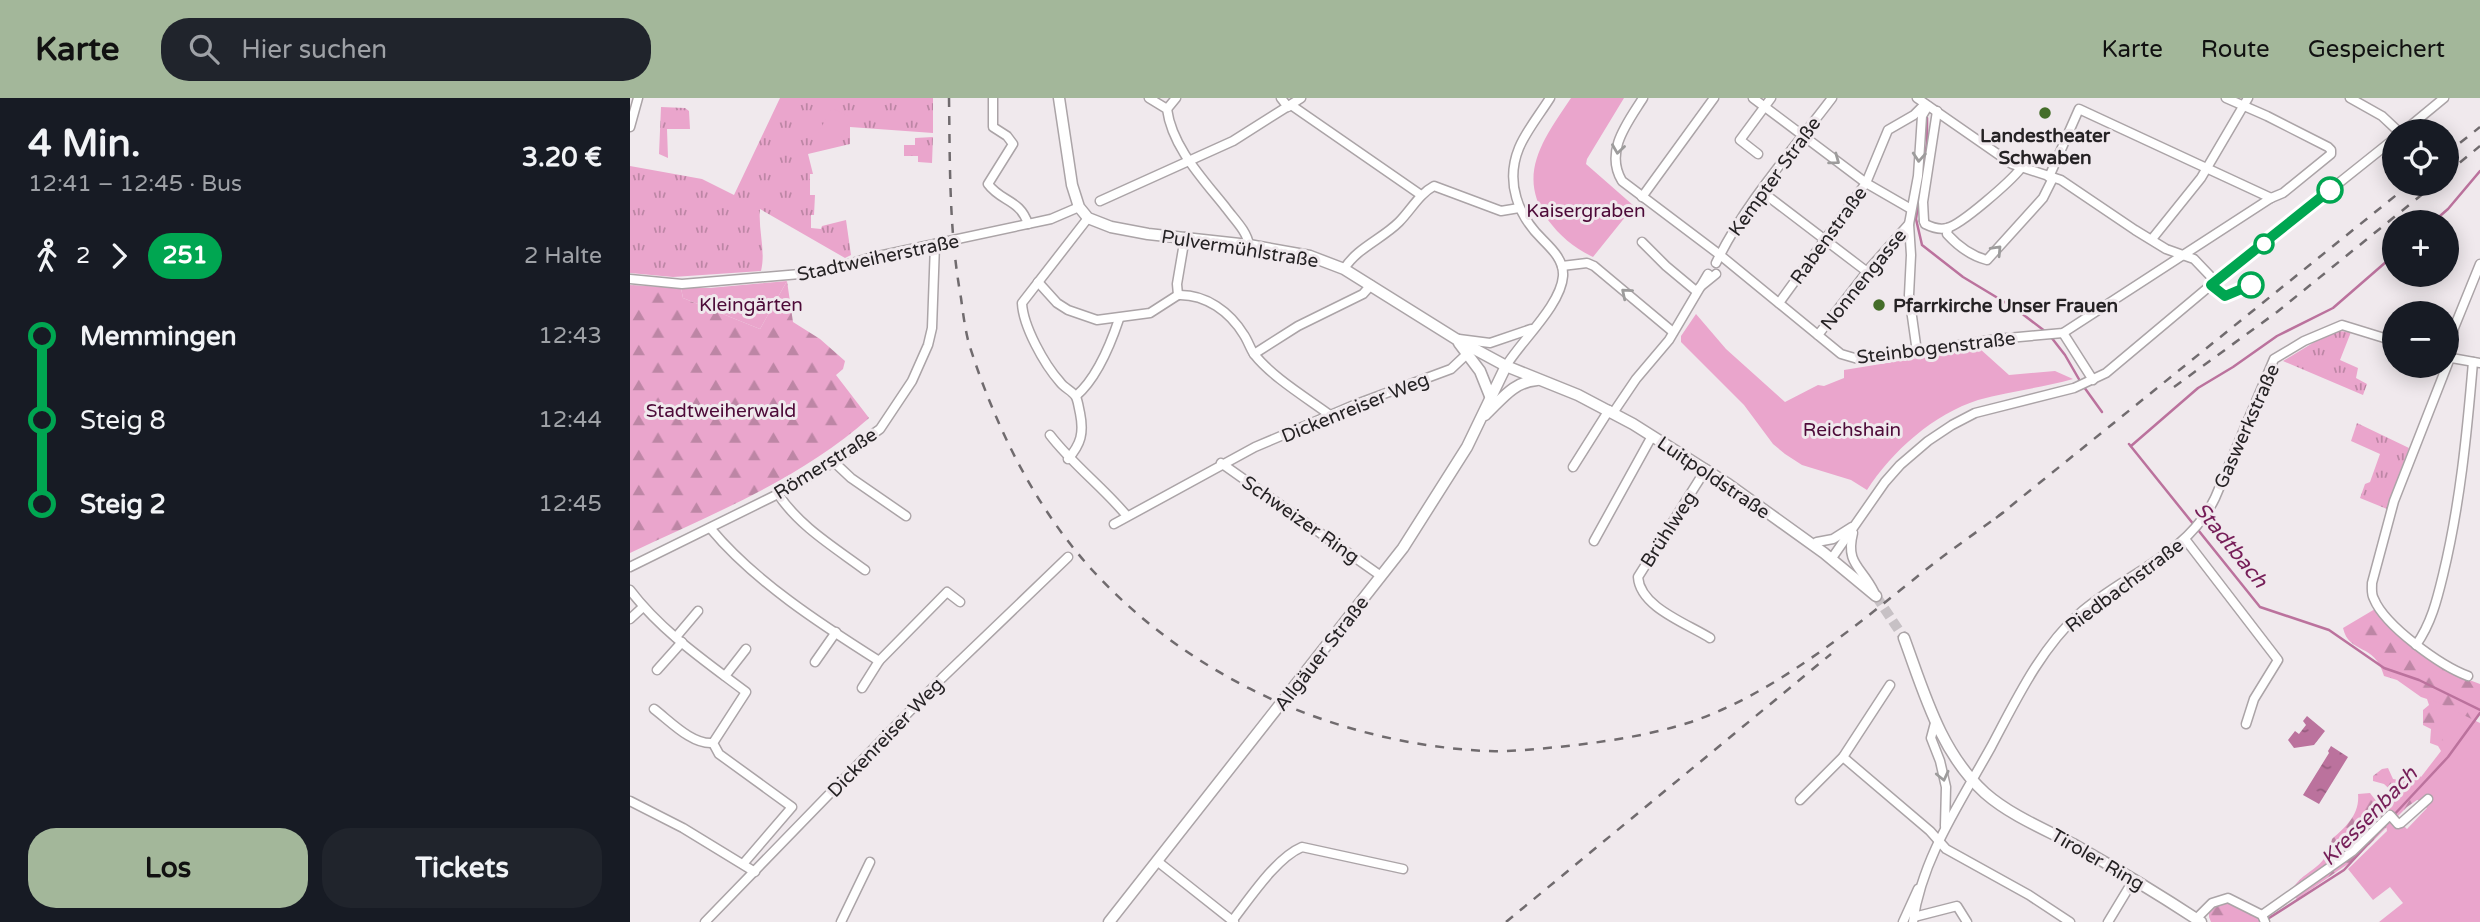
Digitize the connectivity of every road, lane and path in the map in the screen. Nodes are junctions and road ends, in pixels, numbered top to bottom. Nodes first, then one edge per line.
1 (638, 98) edge
2 (993, 98) edge
3 (1059, 98) edge
4 (1149, 98) edge
5 (1175, 98) edge
6 (1281, 98) edge
7 (1301, 98) edge
8 (1550, 98) edge
9 (1643, 98) edge
10 (1714, 98) edge
11 (1752, 98) edge
12 (1771, 98) edge
13 (1832, 98) edge
14 (1917, 98) edge
15 (2226, 98) edge
16 (2352, 98) edge
17 (2444, 98) edge
18 (2433, 101) edge
19 (2246, 102) edge
20 (1926, 105) junction
21 (1290, 106) junction
22 (1764, 106) junction
23 (1167, 109) junction
24 (1937, 111) junction
25 (2386, 119) edge
26 (2414, 119) edge
27 (630, 127) edge
28 (1803, 137) junction
29 (2382, 149) edge
30 (1758, 154) dead end
31 (1190, 162) junction
32 (2021, 168) junction
33 (2207, 168) junction
34 (2051, 177) junction
35 (1866, 183) junction
36 (1761, 191) junction
37 (1421, 195) junction
38 (1642, 197) junction
39 (2271, 198) junction
40 (1100, 201) dead end
41 (1079, 207) junction
42 (1519, 208) junction
43 (1088, 218) junction
44 (1914, 218) junction
45 (1028, 224) junction
46 (1948, 228) junction
47 (1185, 237) junction
48 (1826, 239) junction
49 (2152, 239) junction
50 (1642, 242) dead end
51 (935, 244) junction
52 (1248, 245) junction
53 (2182, 254) junction
54 (2480, 264) edge
55 (1562, 266) junction
56 (1715, 267) junction
57 (1345, 269) junction
58 (1867, 271) junction
59 (630, 279) edge
60 (1038, 282) junction
61 (2216, 282) junction
62 (1371, 285) junction
63 (1697, 290) junction
64 (1178, 295) junction
65 (1779, 303) junction
66 (2459, 316) edge
67 (1119, 319) junction
68 (1534, 328) junction
69 (1673, 331) junction
70 (2059, 333) junction
71 (1818, 335) junction
72 (2382, 337) edge
73 (1457, 339) junction
74 (1917, 352) junction
75 (1468, 353) junction
76 (1254, 354) junction
77 (2459, 360) edge
78 (2477, 362) edge
79 (1506, 366) junction
80 (2441, 378) edge
81 (1538, 380) junction
82 (2090, 382) junction
83 (1076, 396) junction
84 (1490, 396) junction
85 (1611, 411) junction
86 (1330, 415) junction
87 (1482, 418) junction
88 (1050, 435) dead end
89 (1653, 436) junction
90 (1068, 459) junction
91 (834, 462) junction
92 (1221, 463) junction
93 (1573, 467) dead end
94 (1706, 470) junction
95 (778, 494) junction
96 (906, 516) dead end
97 (1127, 516) junction
98 (1114, 524) dead end
99 (1854, 526) junction
100 (712, 529) junction
101 (2188, 536) junction
102 (1803, 538) junction
103 (1594, 541) dead end
104 (1817, 542) joint
105 (1068, 557) dead end
106 (1832, 558) junction
107 (630, 567) edge
108 (865, 570) dead end
109 (1381, 576) junction
110 (630, 590) edge
111 (1876, 596) joint
112 (960, 603) dead end
113 (643, 607) junction
114 (698, 611) dead end
115 (630, 619) edge
116 (836, 632) junction
117 (1710, 638) dead end
118 (1904, 638) tunnel mouth
119 (679, 640) junction
120 (2416, 645) junction
121 (746, 649) dead end
122 (879, 661) junction
123 (814, 662) dead end
124 (657, 670) dead end
125 (725, 676) junction
126 (2468, 676) dead end
127 (1891, 685) dead end
128 (862, 688) dead end
129 (654, 709) dead end
130 (1935, 723) junction
131 (2246, 723) dead end
132 (713, 743) junction
133 (1843, 757) junction
134 (1972, 778) junction
135 (2428, 799) dead end
136 (1800, 800) dead end
137 (631, 804) edge
138 (1944, 830) junction
139 (1939, 842) junction
140 (1157, 861) junction
141 (870, 862) dead end
142 (743, 864) junction
143 (1403, 869) dead end
144 (755, 872) junction
145 (2134, 879) junction
146 (1923, 881) junction
147 (1914, 919) edge
148 (2264, 919) edge
149 (2199, 920) edge
150 (1233, 921) edge
151 (705, 922) edge
152 (841, 922) edge
153 (1109, 922) edge
154 (1903, 922) edge
155 (1967, 922) edge
156 (2070, 922) edge
157 (2108, 922) edge

1 - 27 street
2 - 45 street
3 - 41 main road
4 - 23 street
5 - 23 street
6 - 21 street
7 - 21 street
8 - 42 street
9 -> 38 street, Steinbogenstraße
10 - 38 street
11 - 22 street
12 - 22 street
13 - 28 street, Kempter Straße
14 - 20 street
15 - 19 street
16 - 25 street
17 - 18 street
18 - 26 street
19 - 33 street
19 - 39 street, Steinbogenstraße
20 - 24 street
20 - 35 street, Rabenstraße
20 -> 44 street
21 - 31 street
21 - 37 street
22 - 28 street
22 - 30 street
23 - 31 street
24 - 32 street
24 - 44 street
28 -> 35 street
28 - 36 street, Kempter Straße
29 - 61 street
31 - 40 street
31 - 52 street
32 - 34 street
32 - 46 street
33 - 34 street
33 - 39 street
33 - 49 street
46 -> 34 street
34 - 49 street
35 - 44 street
35 - 48 street, Rabenstraße
36 - 48 street
36 - 56 street, Kempter Straße
37 - 42 street
37 - 57 street
38 - 56 street, Steinbogenstraße
39 - 53 street, Steinbogenstraße
41 - 43 main road
41 - 45 street, Stadtweiherstraße
42 - 55 street
43 - 47 main road, Pulvermühlstraße
43 - 60 street
44 - 46 street
44 - 58 street, Nonnengasse
44 - 74 street
45 - 51 street, Stadtweiherstraße
47 - 52 main road, Pulvermühlstraße
47 - 64 street
48 - 58 street
48 - 65 street, Rabenstraße
49 - 53 street
50 - 63 street
51 - 59 street, Stadtweiherstraße
51 - 91 street, Römerstraße
52 - 57 main road, Pulvermühlstraße
53 - 61 street
53 - 70 street, Steinbogenstraße
54 - 66 street
55 - 68 street
69 -> 55 street
56 - 63 street, Kempter Straße
56 - 65 street, Steinbogenstraße
57 - 62 main road, Pulvermühlstraße
58 - 71 street, Nonnengasse
60 - 67 street
60 - 83 street
61 - 82 street
62 - 73 main road, Pulvermühlstraße
62 - 76 street
63 - 69 street, Kempter Straße
64 - 67 street
64 - 76 street
65 - 71 street, Steinbogenstraße
67 - 83 street
68 - 73 street
68 - 79 street
69 - 85 street, Kempter Straße
70 - 74 street, Steinbogenstraße
70 - 82 street
71 - 74 street, Steinbogenstraße
72 - 101 street, Gaswerkstraße
73 - 75 main road
73 - 79 main road, Pulvermühlstraße
75 - 84 main road
75 - 86 street, Dickenreiser Weg
76 - 86 street
77 - 78 street
78 - 120 street
79 - 81 main road, Luitpoldstraße
79 - 84 main road, Allgäuer Straße
80 - 120 street
81 - 85 main road, Luitpoldstraße
81 - 87 main road
82 - 99 street
83 - 90 street
84 - 87 main road, Allgäuer Straße
85 - 89 main road, Luitpoldstraße
85 - 93 street, Kempter Straße
86 - 92 street, Dickenreiser Weg
87 - 109 main road, Allgäuer Straße
88 - 90 street
89 - 94 main road, Luitpoldstraße
89 - 103 street
90 - 97 street
91 - 95 street, Römerstraße
91 - 96 street
92 - 97 street, Dickenreiser Weg
92 - 109 street, Schweizer Ring
94 - 102 main road, Luitpoldstraße
94 - 117 street, Brühlweg
95 - 100 street, Römerstraße
95 - 108 street
97 - 98 street, Dickenreiser Weg
99 - 104 street
99 - 106 street
99 - 111 street
100 - 107 street, Römerstraße
100 - 116 street
101 - 131 street
101 - 134 street, Riedbachstraße
102 - 104 main road
102 - 106 main road, Luitpoldstraße
105 - 144 street, Dickenreiser Weg
106 - 111 main road, Luitpoldstraße
109 - 140 main road, Allgäuer Straße
110 - 113 street
112 - 122 street
113 - 115 street
113 - 119 street
114 - 119 street
116 - 122 street
116 - 123 street
118 - 130 main road
119 - 124 street
119 - 125 street
120 - 126 street
121 - 125 street
122 - 128 street
125 - 132 street
127 - 133 street
129 - 132 street
130 - 134 main road, Tiroler Ring
130 -> 138 street
132 - 142 street
133 - 136 street
133 - 139 street
134 - 138 street, Riedbachstraße
134 - 145 main road, Tiroler Ring
135 - 148 street
137 - 142 street
138 - 139 street
139 - 146 street
139 - 156 street
140 - 150 street
140 - 153 main road, Allgäuer Straße
141 - 152 street
142 - 144 street
143 - 150 street
144 - 151 street, Dickenreiser Weg
145 - 149 main road, Tiroler Ring
145 - 157 street
146 - 147 street
146 - 154 street
147 - 155 street
148 - 149 street

